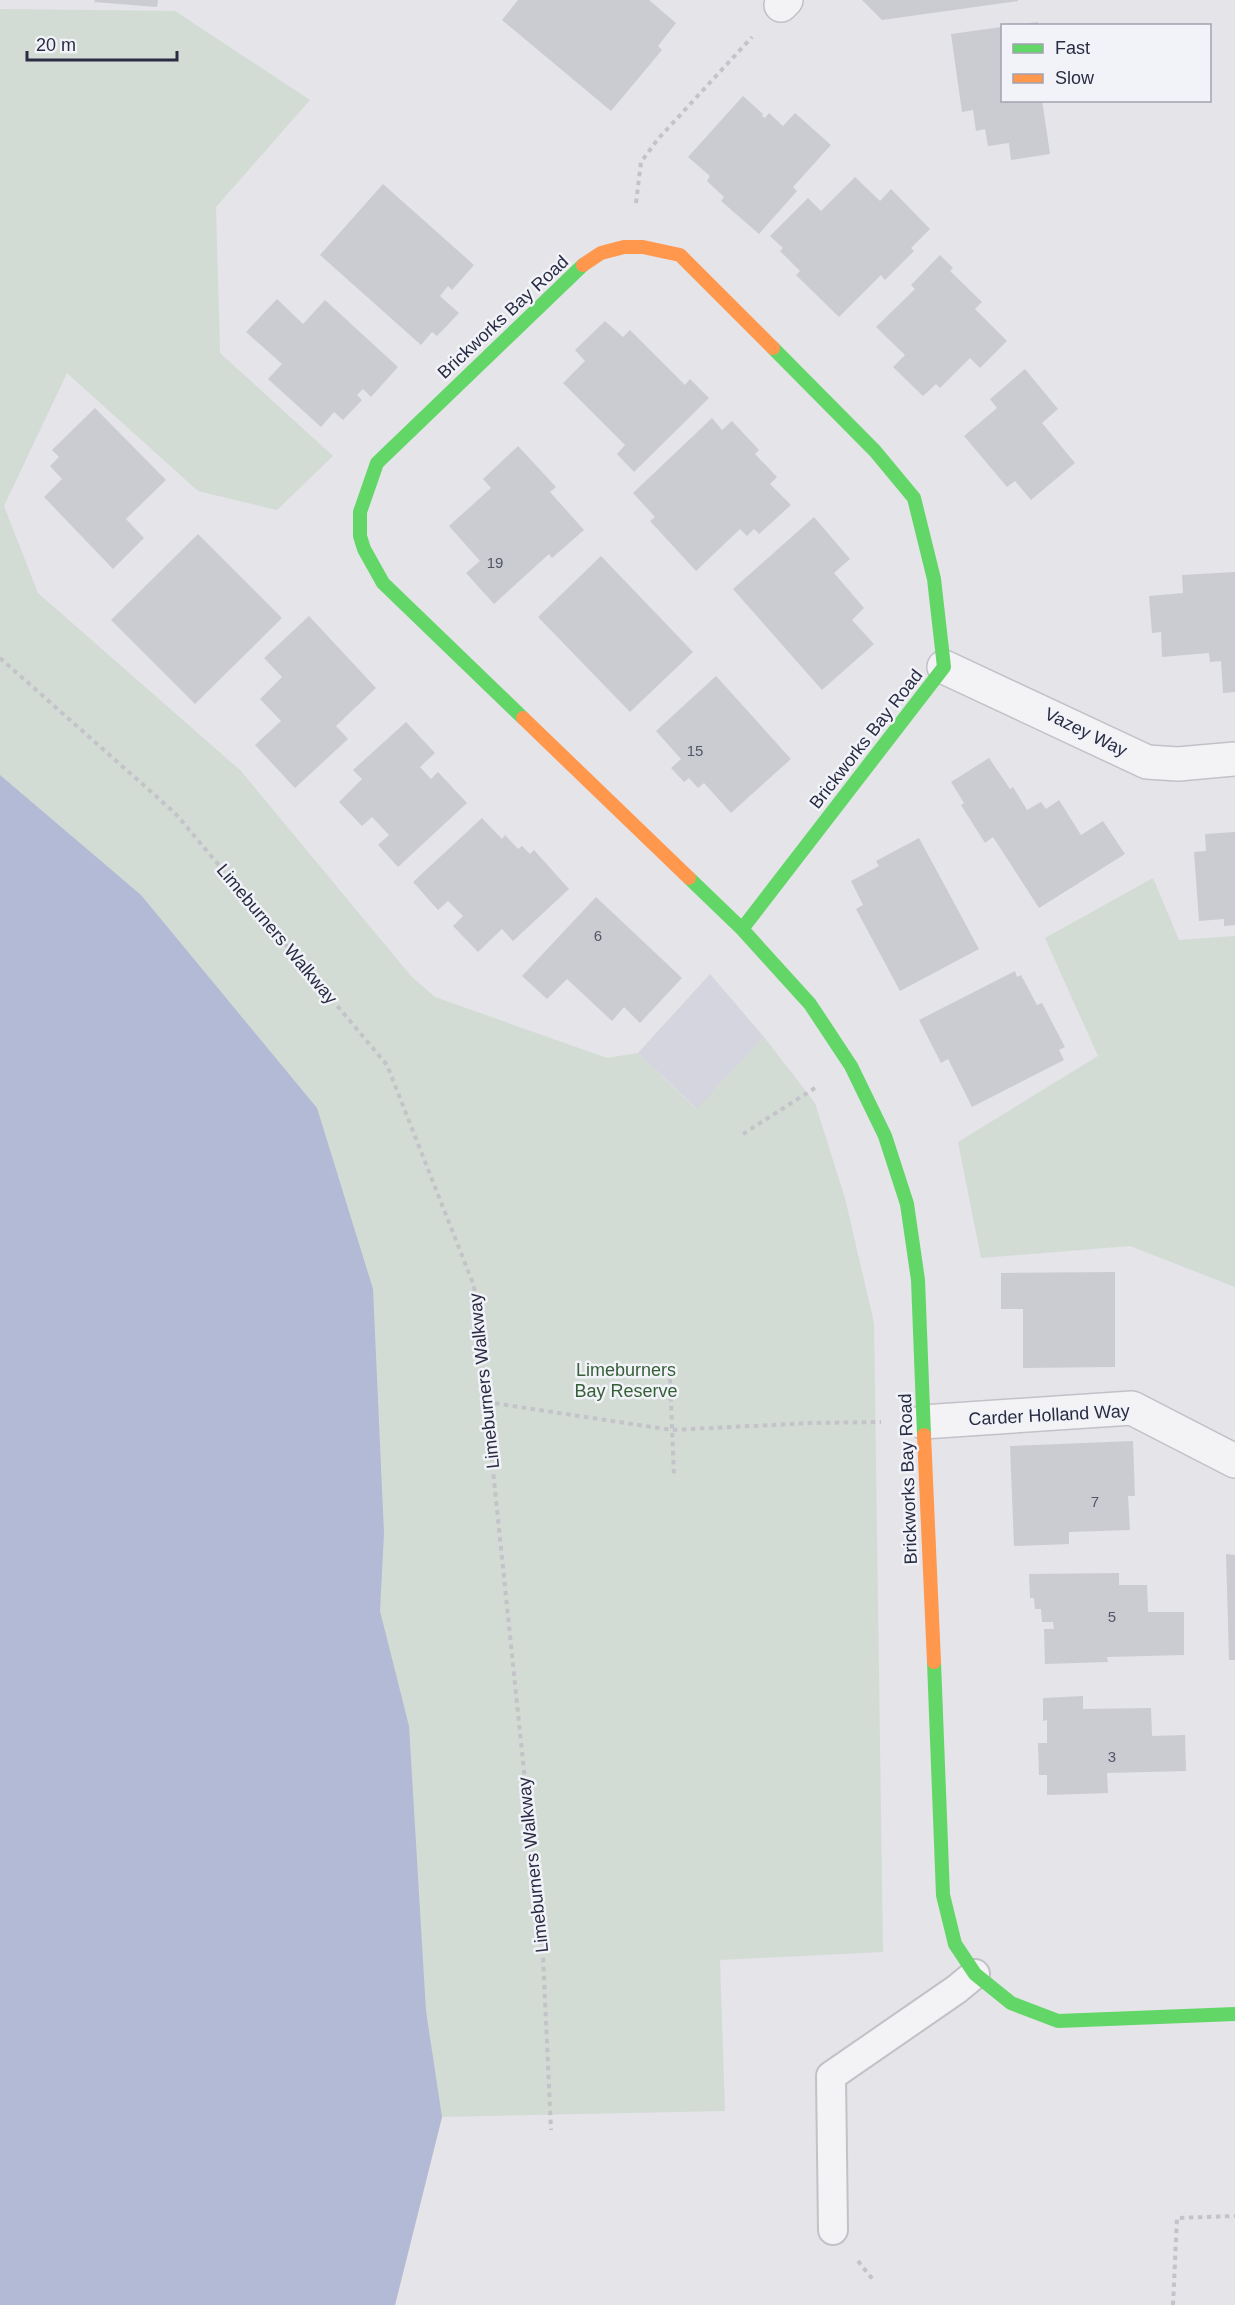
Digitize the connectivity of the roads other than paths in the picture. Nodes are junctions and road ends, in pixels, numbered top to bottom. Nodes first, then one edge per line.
1 (944, 667) junction
2 (1235, 759) edge
3 (742, 929) junction
4 (923, 1422) junction
5 (1235, 1461) edge
6 (975, 1974) junction
7 (1235, 2014) edge
8 (833, 2230) dead end

1 - 2 street, Vazey Way
1 - 3 street, Brickworks Bay Road
1 - 3 street, Brickworks Bay Road
3 - 4 street, Brickworks Bay Road
4 - 5 street, Carder Holland Way
4 - 6 street, Brickworks Bay Road
6 - 7 street, Brickworks Bay Road
6 - 8 lane

